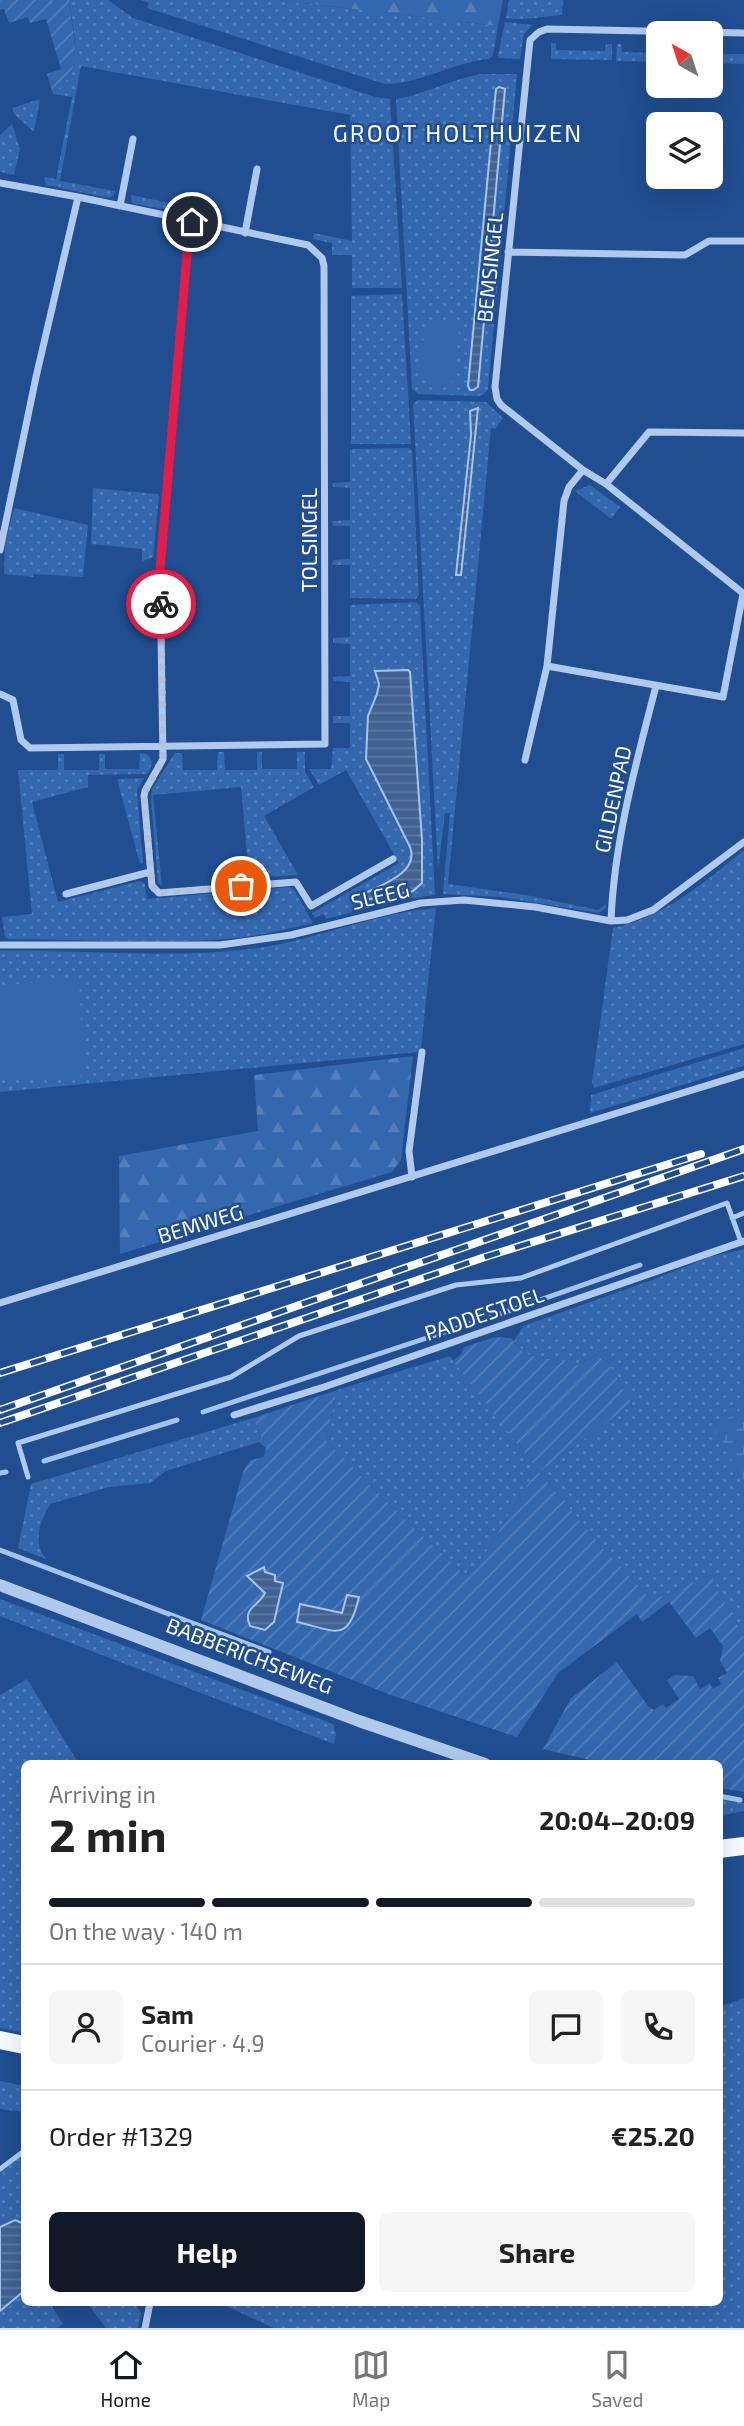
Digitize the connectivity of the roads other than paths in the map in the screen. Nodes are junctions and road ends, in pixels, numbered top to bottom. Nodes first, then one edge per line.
1 (744, 33) edge
2 (133, 139) dead end
3 (257, 169) dead end
4 (0, 183) edge
5 (78, 197) junction
6 (120, 206) junction
7 (192, 222) junction
8 (246, 233) junction
9 (744, 241) edge
10 (508, 253) junction
11 (744, 433) edge
12 (583, 470) junction
13 (606, 484) junction
14 (0, 550) edge
15 (743, 594) edge
16 (547, 666) junction
17 (656, 686) junction
18 (0, 694) edge
19 (164, 746) junction
20 (525, 760) dead end
21 (744, 842) edge
22 (393, 859) dead end
23 (150, 872) junction
24 (66, 894) dead end
25 (611, 921) junction
26 (0, 945) edge
27 (422, 1052) dead end
28 (744, 1074) edge
29 (412, 1177) junction
30 (744, 1213) edge
31 (732, 1218) junction
32 (743, 1242) edge
33 (0, 1303) edge
34 (234, 1415) dead end
35 (28, 1477) dead end
36 (0, 1585) edge
37 (473, 1760) edge
38 (744, 1846) edge
39 (723, 1849) edge
40 (0, 2040) edge
41 (21, 2044) edge
42 (21, 2153) edge
43 (0, 2169) edge
44 (149, 2306) edge
45 (145, 2328) edge

1 - 10 street, BEMSINGEL
2 - 6 street
3 - 8 street
4 - 5 street, TOLSINGEL
5 - 6 street, TOLSINGEL
5 - 14 street
6 - 7 street, TOLSINGEL
7 - 8 street, TOLSINGEL
7 - 19 street
8 - 19 street, TOLSINGEL
9 - 10 street
10 - 12 street, BEMSINGEL
11 - 13 street
12 - 13 street, BEMSINGEL
12 - 16 street
13 - 15 street, BEMSINGEL
15 - 17 street
16 - 17 street
16 - 20 street
17 - 25 street, GILDENPAD
18 - 19 street, TOLSINGEL
19 - 23 street
21 - 25 street, SLEEG
22 - 23 street
23 - 24 street
25 - 26 street, SLEEG
27 - 29 street
28 - 29 street, BEMWEG
29 - 33 street, BEMWEG
30 - 31 lane
31 - 32 lane
31 - 35 lane
32 - 34 street, PADDESTOEL
36 - 37 street, BABBERICHSEWEG
38 - 39 main road
40 - 41 main road
42 - 43 lane
44 - 45 street

